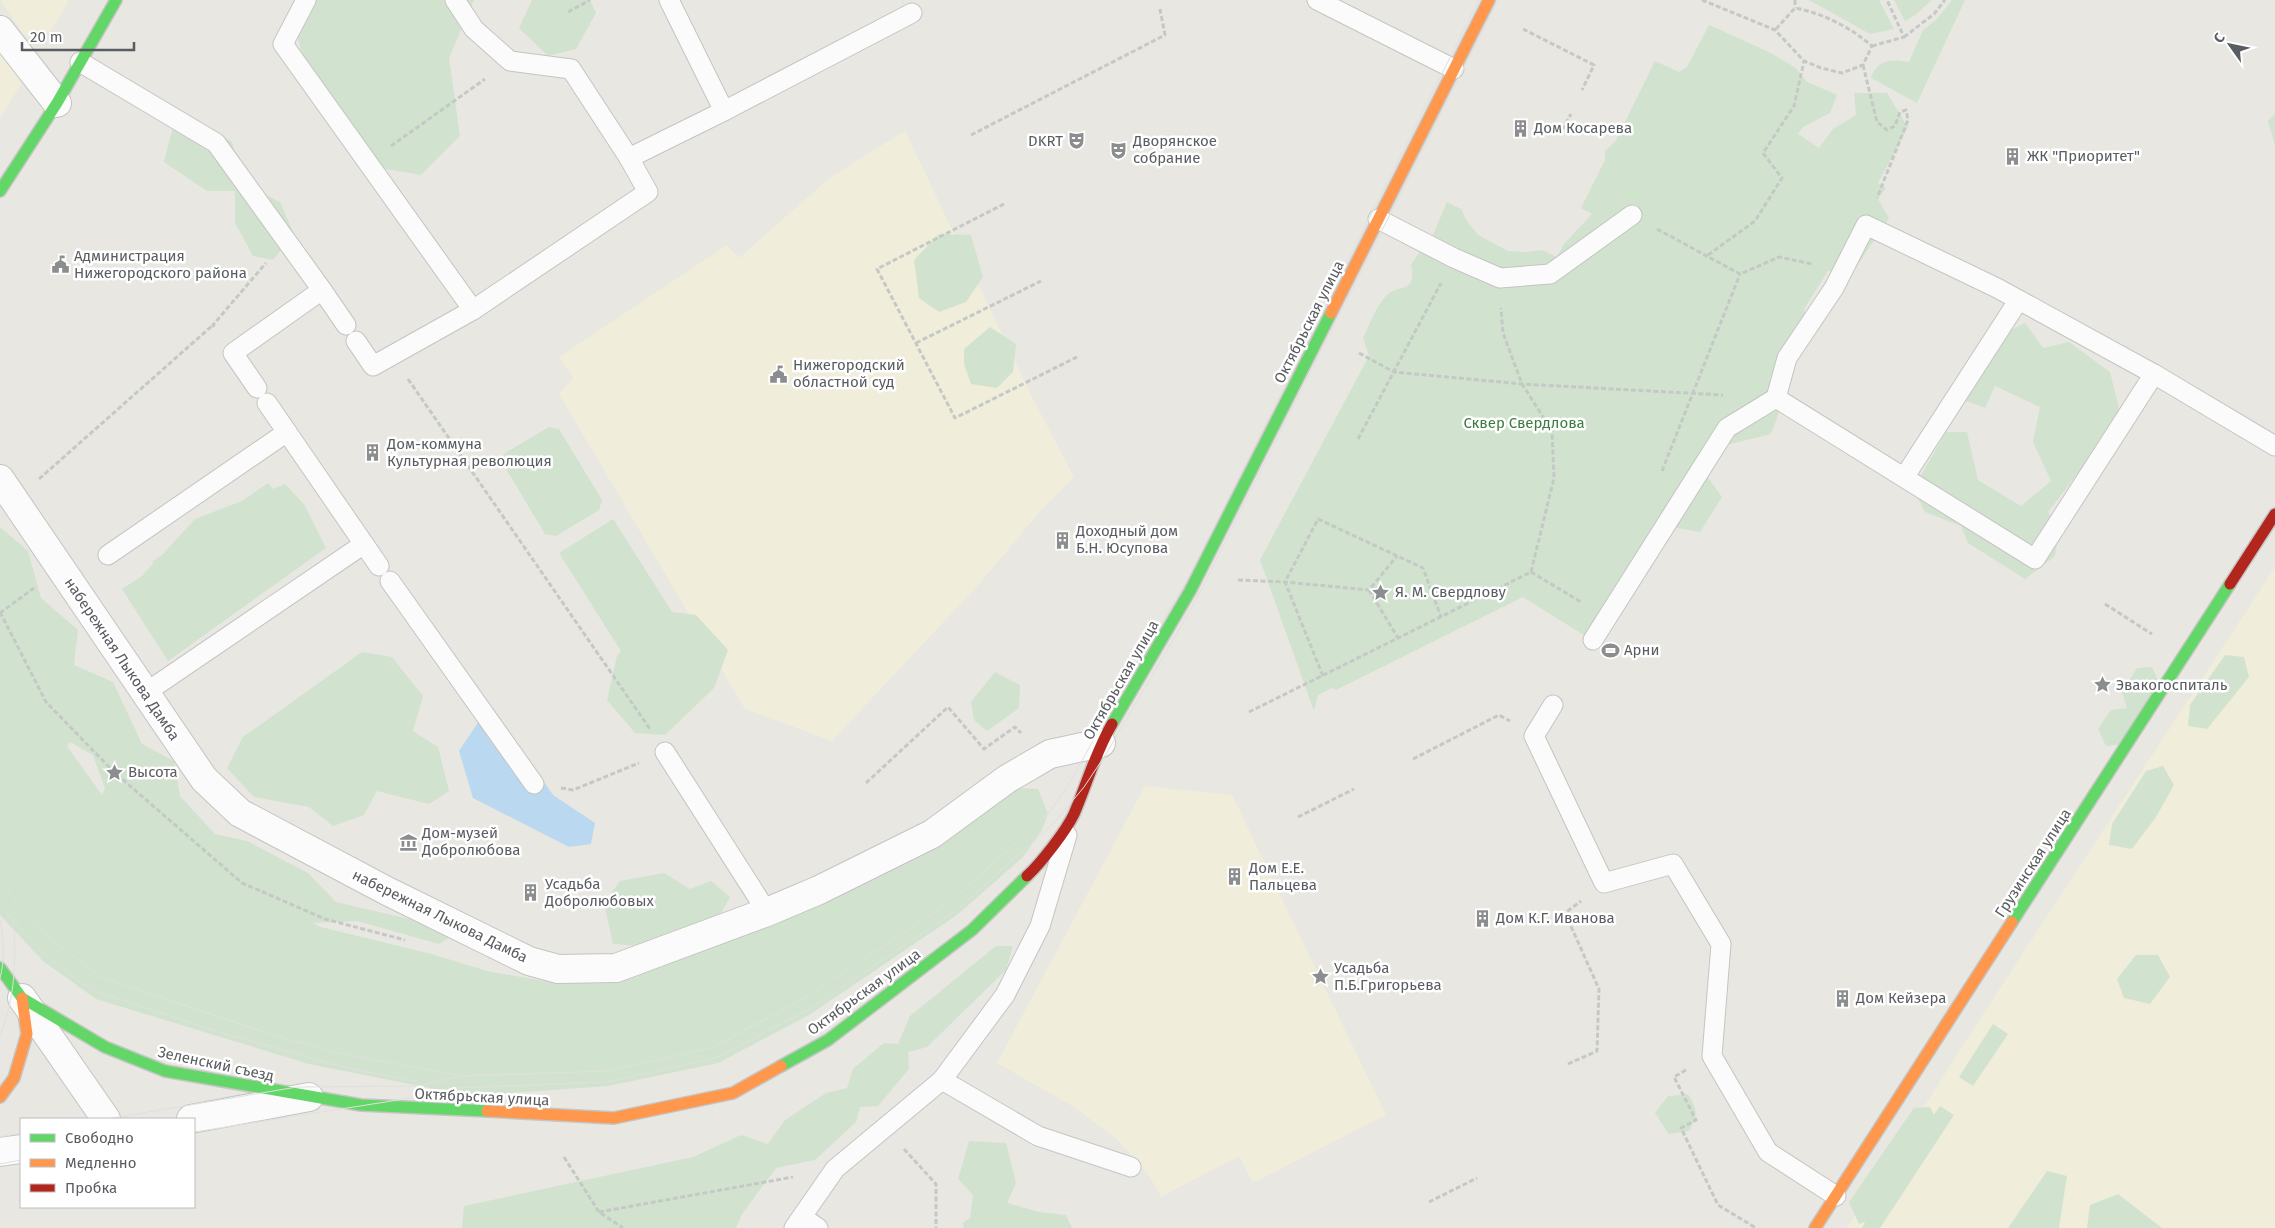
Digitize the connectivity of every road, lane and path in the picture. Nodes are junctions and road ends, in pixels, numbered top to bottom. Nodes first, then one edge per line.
1 (116, 0) edge
2 (306, 0) edge
3 (455, 0) edge
4 (590, 0) edge
5 (669, 0) edge
6 (1317, 0) edge
7 (1488, 0) edge
8 (1702, 0) edge
9 (1795, 0) edge
10 (1887, 0) edge
11 (1945, 0) edge
12 (1795, 8) junction
13 (1160, 9) dead end
14 (568, 12) dead end
15 (912, 13) dead end
16 (1523, 29) dead end
17 (0, 30) edge
18 (1775, 30) junction
19 (1904, 37) junction
20 (1872, 46) junction
21 (510, 61) junction
22 (1804, 61) junction
23 (80, 62) junction
24 (1863, 65) junction
25 (1454, 69) junction
26 (1582, 90) dead end
27 (57, 103) junction
28 (724, 111) junction
29 (1571, 114) dead end
30 (1562, 130) dead end
31 (971, 135) dead end
32 (629, 158) junction
33 (368, 163) junction
34 (0, 191) edge
35 (1004, 204) dead end
36 (1632, 215) joint
37 (1378, 218) junction
38 (1866, 225) junction
39 (286, 239) junction
40 (1708, 255) junction
41 (1454, 258) junction
42 (1740, 274) junction
43 (1500, 278) junction
44 (1839, 279) junction
45 (1041, 281) dead end
46 (322, 290) junction
47 (2018, 301) junction
48 (474, 310) junction
49 (213, 325) junction
50 (916, 344) junction
51 (233, 353) junction
52 (1359, 353) dead end
53 (392, 355) junction
54 (1077, 357) dead end
55 (1394, 372) junction
56 (2154, 374) junction
57 (1522, 384) junction
58 (1692, 393) junction
59 (1776, 398) junction
60 (287, 432) junction
61 (1358, 440) dead end
62 (2275, 446) edge
63 (1661, 474) dead end
64 (1905, 476) junction
65 (0, 479) edge
66 (34, 483) dead end
67 (2275, 514) edge
68 (364, 544) junction
69 (108, 555) dead end
70 (1397, 556) junction
71 (1238, 580) dead end
72 (1285, 582) junction
73 (1369, 590) junction
74 (2105, 604) dead end
75 (1441, 617) junction
76 (2152, 634) dead end
77 (1398, 638) junction
78 (1593, 640) dead end
79 (1323, 676) junction
80 (145, 693) junction
81 (1553, 706) dead end
82 (1249, 712) dead end
83 (1534, 736) junction
84 (1101, 743) junction
85 (666, 752) junction
86 (1050, 754) junction
87 (1413, 759) dead end
88 (866, 783) dead end
89 (534, 784) joint
90 (1354, 789) dead end
91 (1073, 816) junction
92 (1298, 817) dead end
93 (1604, 883) junction
94 (767, 912) junction
95 (0, 968) edge
96 (22, 998) junction
97 (1712, 1056) junction
98 (1568, 1064) dead end
99 (942, 1080) junction
100 (0, 1097) edge
101 (309, 1098) junction
102 (105, 1118) edge
103 (195, 1118) edge
104 (884, 1126) junction
105 (20, 1149) edge
106 (0, 1152) edge
107 (564, 1157) dead end
108 (1131, 1167) dead end
109 (835, 1169) junction
110 (1477, 1178) dead end
111 (1836, 1196) junction
112 (1429, 1202) dead end
113 (600, 1212) junction
114 (798, 1223) edge
115 (623, 1228) edge
116 (818, 1228) edge
117 (936, 1228) edge
118 (1756, 1228) edge
119 (1815, 1228) edge

1 - 23 street
2 - 33 lane
3 - 21 lane
4 - 14 path
5 - 28 lane
6 - 25 lane
7 - 25 street, Октябрьская улица
8 - 18 path
9 - 12 path
10 - 19 path
11 - 19 path
12 - 18 path
12 - 20 path
13 - 31 path
15 - 28 lane
16 - 26 path
17 - 27 street
18 - 22 path
19 - 20 path
20 - 24 path
21 - 32 lane
21 - 33 path
22 - 24 path
22 - 40 path
23 - 27 street
23 - 39 lane
24 - 38 path
25 - 37 street, Октябрьская улица
27 - 34 street
28 - 32 lane
29 - 30 path
32 - 48 lane
33 - 48 lane
35 - 50 path
36 - 40 path
36 - 43 lane
37 - 41 lane
37 - 84 street, Октябрьская улица
38 - 44 lane
38 - 47 lane
39 - 46 lane
39 - 49 path
40 - 42 path
41 - 43 lane
41 - 55 path
42 - 44 path
42 - 58 path
43 - 57 path
44 - 59 lane
45 - 50 path
46 - 51 lane
46 - 53 lane
47 - 56 lane
47 - 64 lane
48 - 53 lane
49 - 51 path
49 - 66 path
50 - 54 path
51 - 60 lane
52 - 55 path
53 - 85 path
55 - 57 path
55 - 61 path
56 - 62 lane
56 - 64 lane
57 - 58 path
57 - 75 path
58 - 59 path
58 - 63 path
59 - 64 lane
59 - 78 lane
60 - 68 lane
60 - 69 lane
65 - 80 street, набережная Лыкова Дамба
67 - 111 street, Грузинская улица
68 - 80 lane
68 - 89 lane
70 - 72 path
70 - 73 path
70 - 75 path
71 - 72 path
72 - 73 path
72 - 79 path
73 - 77 path
74 - 76 path
75 - 77 path
77 - 79 path
79 - 82 path
80 - 94 street, набережная Лыкова Дамба
81 - 83 lane
83 - 87 path
83 - 93 lane
84 - 86 street, набережная Лыкова Дамба
84 - 91 street, Октябрьская улица
85 - 89 path
85 - 94 lane
86 - 88 path
86 - 94 street, набережная Лыкова Дамба
90 - 92 path
91 - 99 lane
91 - 101 street, Октябрьская улица
93 - 97 lane
93 - 98 path
95 - 96 street, Зеленский съезд
96 - 100 street
96 - 101 street, Зеленский съезд
96 - 102 street
97 - 111 lane
97 - 118 path
99 - 104 lane
99 - 108 lane
101 - 103 street
104 - 109 lane
104 - 117 path
105 - 106 street
107 - 113 path
109 - 113 path
109 - 114 lane
110 - 112 path
111 - 119 street, Грузинская улица
113 - 115 path
114 - 116 lane

